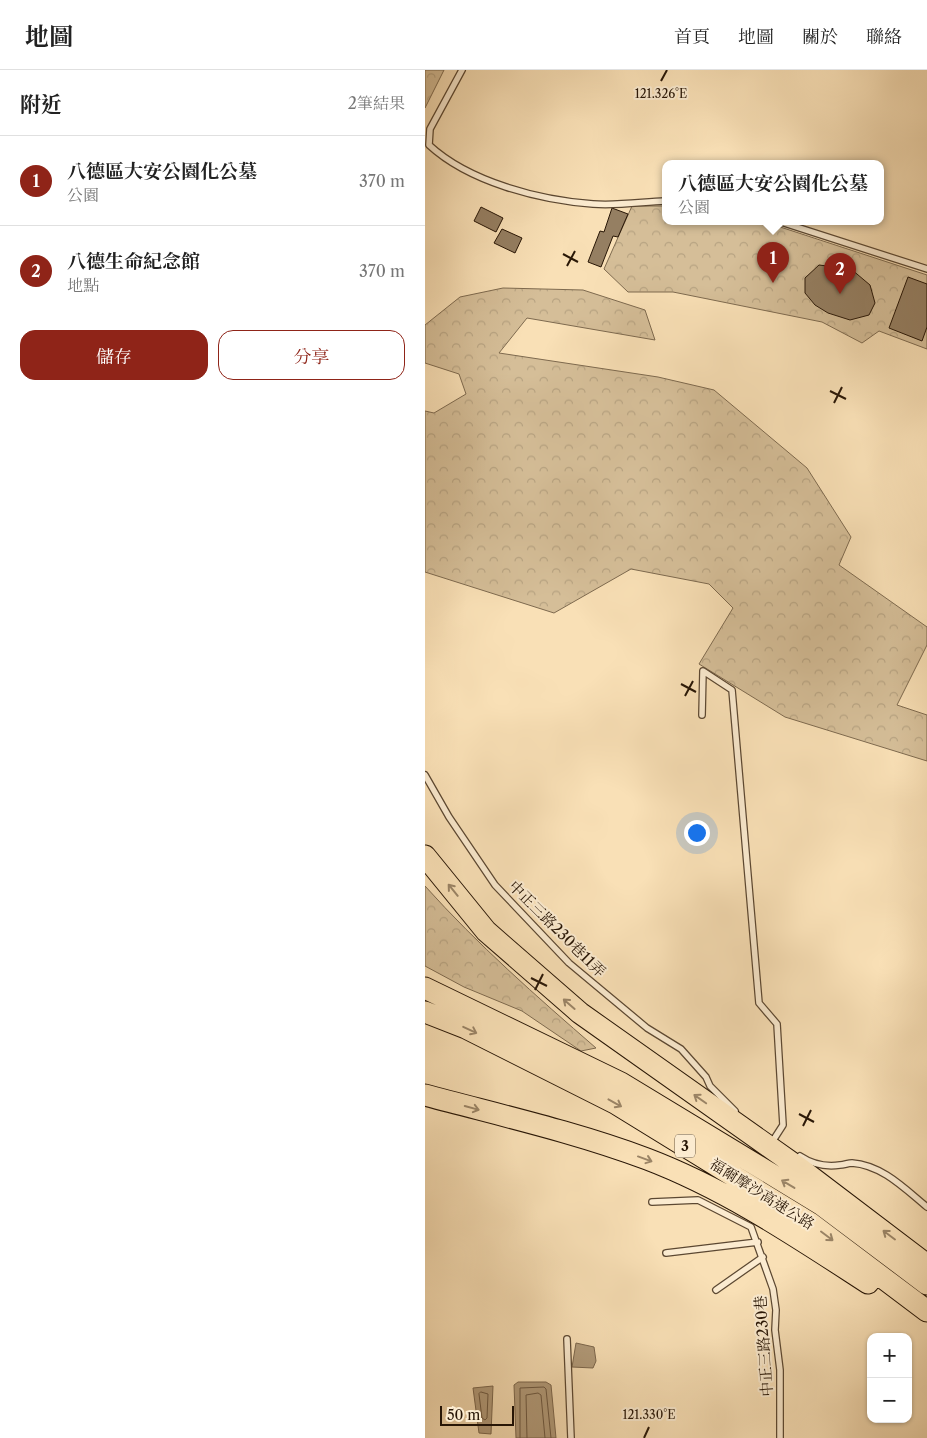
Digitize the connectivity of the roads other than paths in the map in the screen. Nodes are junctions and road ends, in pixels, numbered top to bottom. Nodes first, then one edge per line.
1 (462, 70) edge
2 (662, 201) edge
3 (790, 225) edge
4 (927, 270) edge
5 (702, 715) dead end
6 (425, 775) edge
7 (425, 856) edge
8 (425, 988) edge
9 (425, 1012) edge
10 (425, 1095) edge
11 (740, 1116) dead end
12 (767, 1134) dead end
13 (774, 1139) junction
14 (782, 1145) dead end
15 (790, 1150) dead end
16 (652, 1202) dead end
17 (927, 1207) edge
18 (757, 1242) junction
19 (666, 1253) dead end
20 (763, 1257) junction
21 (927, 1265) edge
22 (927, 1284) edge
23 (716, 1290) dead end
24 (927, 1311) edge
25 (927, 1321) edge
26 (567, 1339) dead end
27 (571, 1438) edge
28 (780, 1438) edge

1 - 2 lane
3 - 4 lane
5 - 13 lane
6 - 11 lane, 中正三路230巷11弄
21 -> 7 highway
22 -> 8 highway, 福爾摩沙高速公路 / 3
9 -> 24 highway, 福爾摩沙高速公路 / 3
10 -> 25 highway
12 - 13 lane
13 - 14 lane
15 - 17 lane
16 - 18 lane, 中正三路230巷
18 - 19 lane
18 - 20 lane, 中正三路230巷
20 - 23 lane
20 - 28 lane, 中正三路230巷
26 - 27 lane

